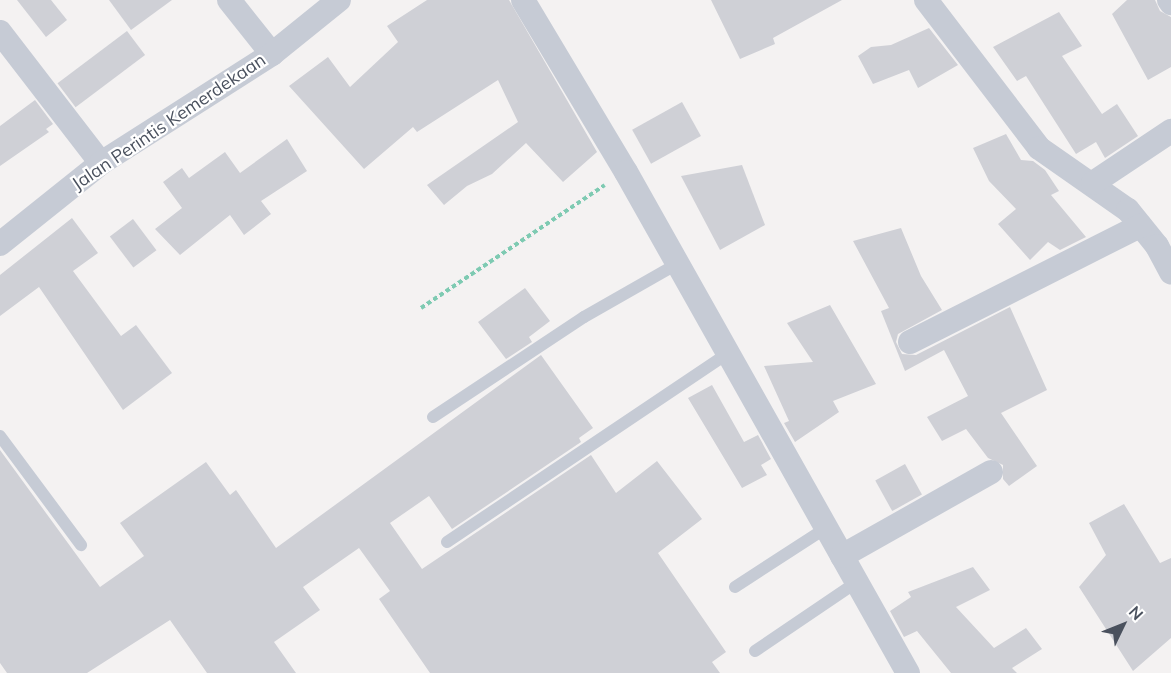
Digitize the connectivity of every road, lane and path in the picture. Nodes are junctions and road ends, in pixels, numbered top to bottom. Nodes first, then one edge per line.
1 (229, 0) edge
2 (339, 0) edge
3 (524, 0) edge
4 (926, 0) edge
5 (0, 32) edge
6 (272, 54) junction
7 (1171, 131) edge
8 (101, 163) junction
9 (626, 172) junction
10 (1093, 183) junction
11 (1140, 226) junction
12 (0, 244) edge
13 (677, 264) junction
14 (1171, 272) edge
15 (421, 308) dead end
16 (910, 342) dead end
17 (728, 354) junction
18 (433, 417) dead end
19 (0, 436) edge
20 (991, 472) dead end
21 (826, 528) junction
22 (447, 542) dead end
23 (81, 545) dead end
24 (842, 556) junction
25 (857, 582) junction
26 (735, 587) dead end
27 (755, 651) dead end
28 (908, 673) edge

1 - 6 street
2 - 6 street, Jalan Perintis Kemerdekaan
3 - 9 street
4 - 10 street
5 - 8 street
6 - 8 street, Jalan Perintis Kemerdekaan
7 - 10 street
8 - 12 street, Jalan Perintis Kemerdekaan
9 - 13 street
9 - 15 path
10 - 11 street
11 - 14 street
11 - 16 street
13 - 17 street
13 - 18 lane
17 - 21 street
17 - 22 lane
19 - 23 lane
20 - 24 street
21 - 24 street
21 - 26 lane
24 - 25 street
25 - 27 lane
25 - 28 street

